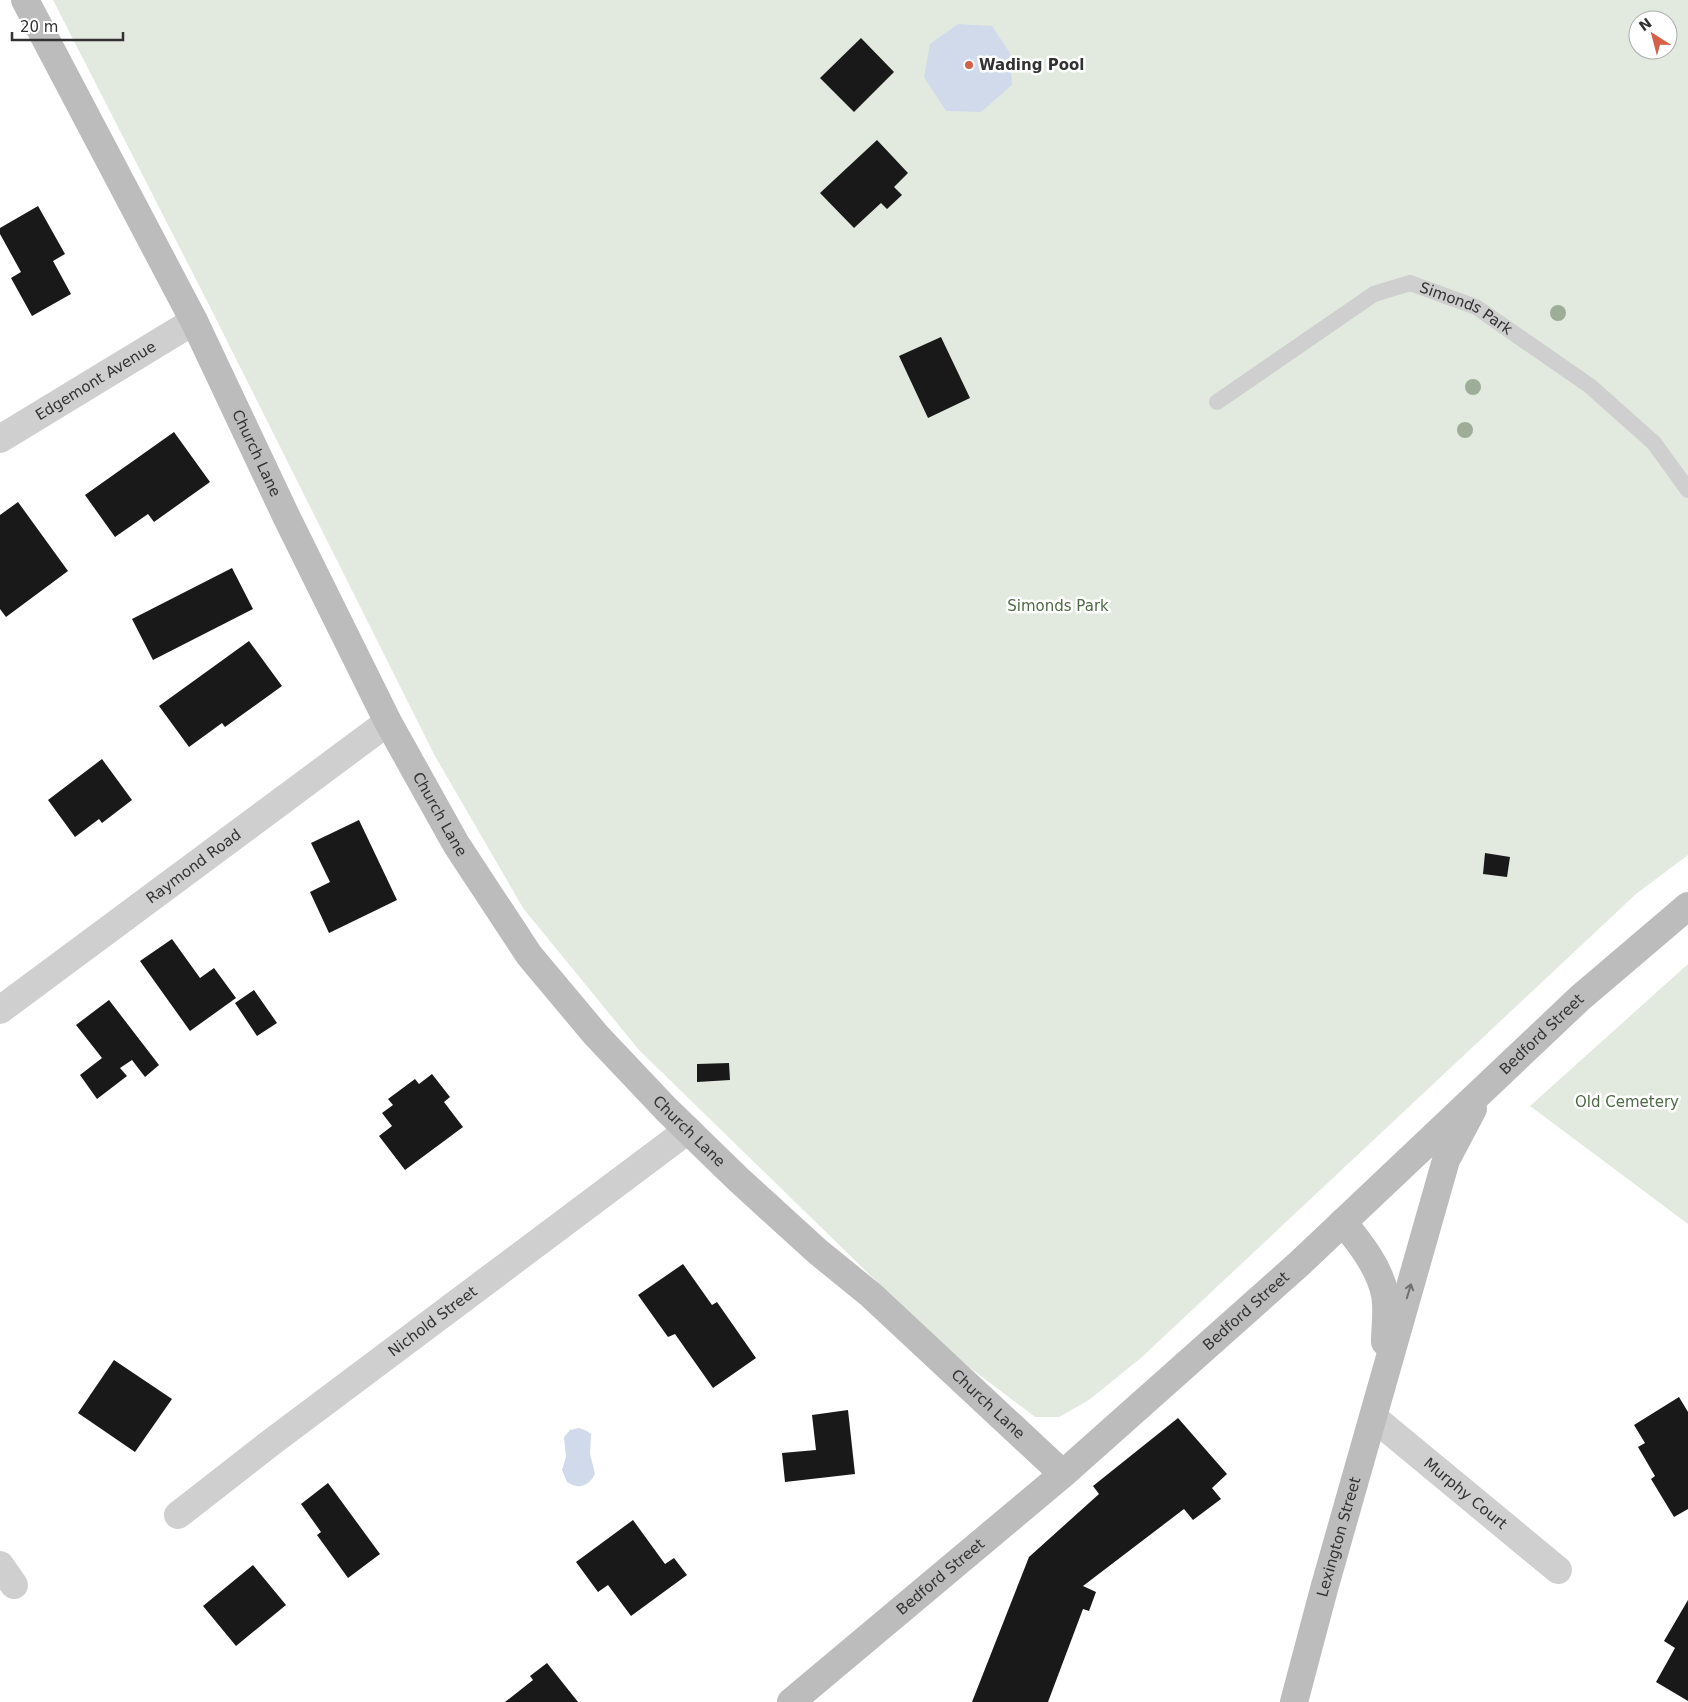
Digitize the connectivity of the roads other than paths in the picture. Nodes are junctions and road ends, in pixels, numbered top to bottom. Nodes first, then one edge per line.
1 (25, 0) edge
2 (194, 322) junction
3 (1217, 402) dead end
4 (0, 439) edge
5 (1688, 490) edge
6 (388, 722) junction
7 (1688, 906) edge
8 (0, 1010) edge
9 (1484, 1089) junction
10 (688, 1130) junction
11 (1343, 1222) junction
12 (1385, 1371) junction
13 (1373, 1417) junction
14 (1063, 1474) junction
15 (178, 1514) dead end
16 (1558, 1570) dead end
17 (791, 1702) edge
18 (1294, 1702) edge

1 - 2 street, Church Lane
2 - 4 street, Edgemont Avenue
2 - 6 street, Church Lane
3 - 5 lane, Simonds Park
6 - 8 street, Raymond Road
6 - 10 street, Church Lane
7 - 9 street, Bedford Street
9 - 11 street, Bedford Street
12 -> 9 street, Lexington Street
10 - 14 street, Church Lane
10 - 15 street, Nichold Street
11 - 12 street, Lexington Street
11 - 14 street, Bedford Street
12 - 13 street, Lexington Street
13 - 16 street, Murphy Court
13 - 18 street, Lexington Street
14 - 17 street, Bedford Street

